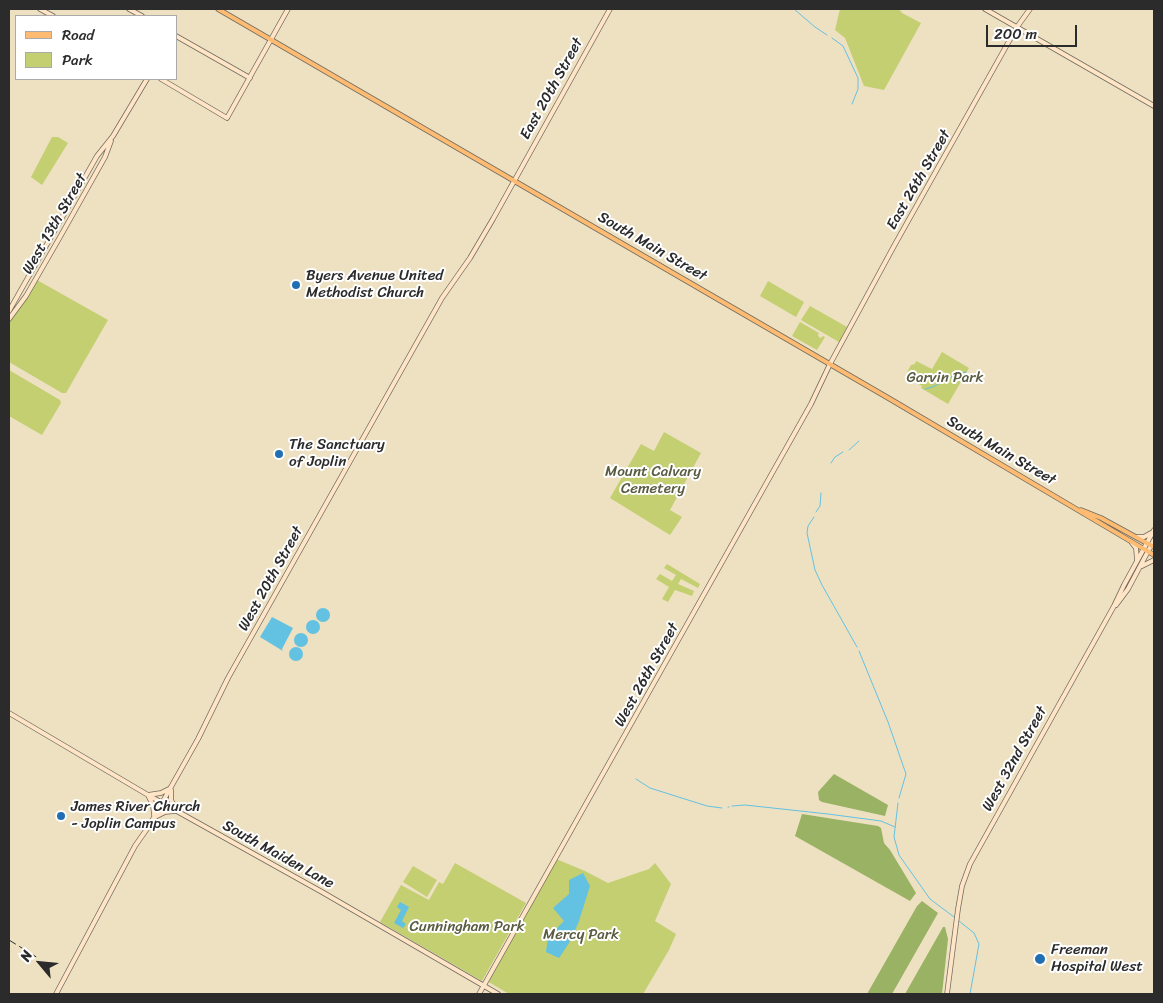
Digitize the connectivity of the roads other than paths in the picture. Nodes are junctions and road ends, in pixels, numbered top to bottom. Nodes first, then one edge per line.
1 (40, 9) edge
2 (129, 9) edge
3 (218, 9) edge
4 (288, 9) edge
5 (610, 9) edge
6 (985, 9) edge
7 (1030, 9) edge
8 (51, 15) edge
9 (140, 15) edge
10 (1017, 27) junction
11 (178, 37) edge
12 (270, 40) junction
13 (250, 78) junction
14 (146, 80) edge
15 (163, 80) edge
16 (1154, 106) edge
17 (113, 136) junction
18 (85, 177) junction
19 (514, 180) junction
20 (92, 181) junction
21 (65, 212) junction
22 (72, 217) junction
23 (56, 228) junction
24 (63, 232) junction
25 (9, 311) edge
26 (9, 319) edge
27 (830, 364) junction
28 (1072, 506) junction
29 (1154, 531) edge
30 (1135, 537) junction
31 (1154, 540) edge
32 (1132, 543) junction
33 (1151, 546) edge
34 (1146, 550) junction
35 (1154, 555) edge
36 (1154, 560) edge
37 (1137, 562) junction
38 (1139, 569) junction
39 (1114, 606) junction
40 (9, 713) edge
41 (171, 788) junction
42 (148, 795) junction
43 (162, 803) junction
44 (177, 811) junction
45 (153, 818) junction
46 (484, 986) junction
47 (56, 994) edge
48 (480, 994) edge
49 (498, 994) edge
50 (948, 994) edge

1 - 8 main road
2 - 9 main road
3 - 12 main road, South Main Street
4 - 12 main road
5 - 19 main road, East 20th Street
6 - 10 main road
7 - 10 main road, East 26th Street
10 - 16 main road
10 - 27 main road, East 26th Street
11 - 13 main road
12 - 13 main road
12 - 19 main road, South Main Street
13 - 15 main road
14 - 17 main road, West 13th Street
17 - 18 main road, West 13th Street
17 - 20 main road, West 13th Street
18 - 20 main road
18 - 21 main road, West 13th Street
19 - 27 main road, South Main Street
19 - 41 main road, West 20th Street
20 - 22 main road, West 13th Street
21 - 22 main road
21 - 23 main road, West 13th Street
22 - 24 main road, West 13th Street
23 - 24 main road
23 - 25 main road, West 13th Street
24 - 26 main road, West 13th Street
27 - 28 main road, South Main Street
27 - 46 main road, West 26th Street
28 - 30 main road, South Main Street
28 - 32 main road, South Main Street
29 - 30 main road
29 - 33 main road
30 - 33 main road, South Main Street
31 - 33 main road
32 - 34 main road, South Main Street
32 - 37 main road
33 - 34 main road
34 - 35 main road, South Main Street
34 - 37 main road, West 32nd Street
34 - 38 main road
36 - 38 main road
37 - 39 main road, West 32nd Street
38 - 39 main road
39 - 50 main road, West 32nd Street
40 - 42 main road, South Maiden Lane
41 - 42 main road
41 - 43 main road, West 20th Street
41 - 44 main road
42 - 43 main road, South Maiden Lane
42 - 45 main road
43 - 44 main road, South Maiden Lane
43 - 45 main road, West 20th Street
44 - 45 main road
44 - 46 main road, South Maiden Lane
45 - 47 main road, West 20th Street
46 - 48 main road, West 26th Street
46 - 49 main road, South Maiden Lane

